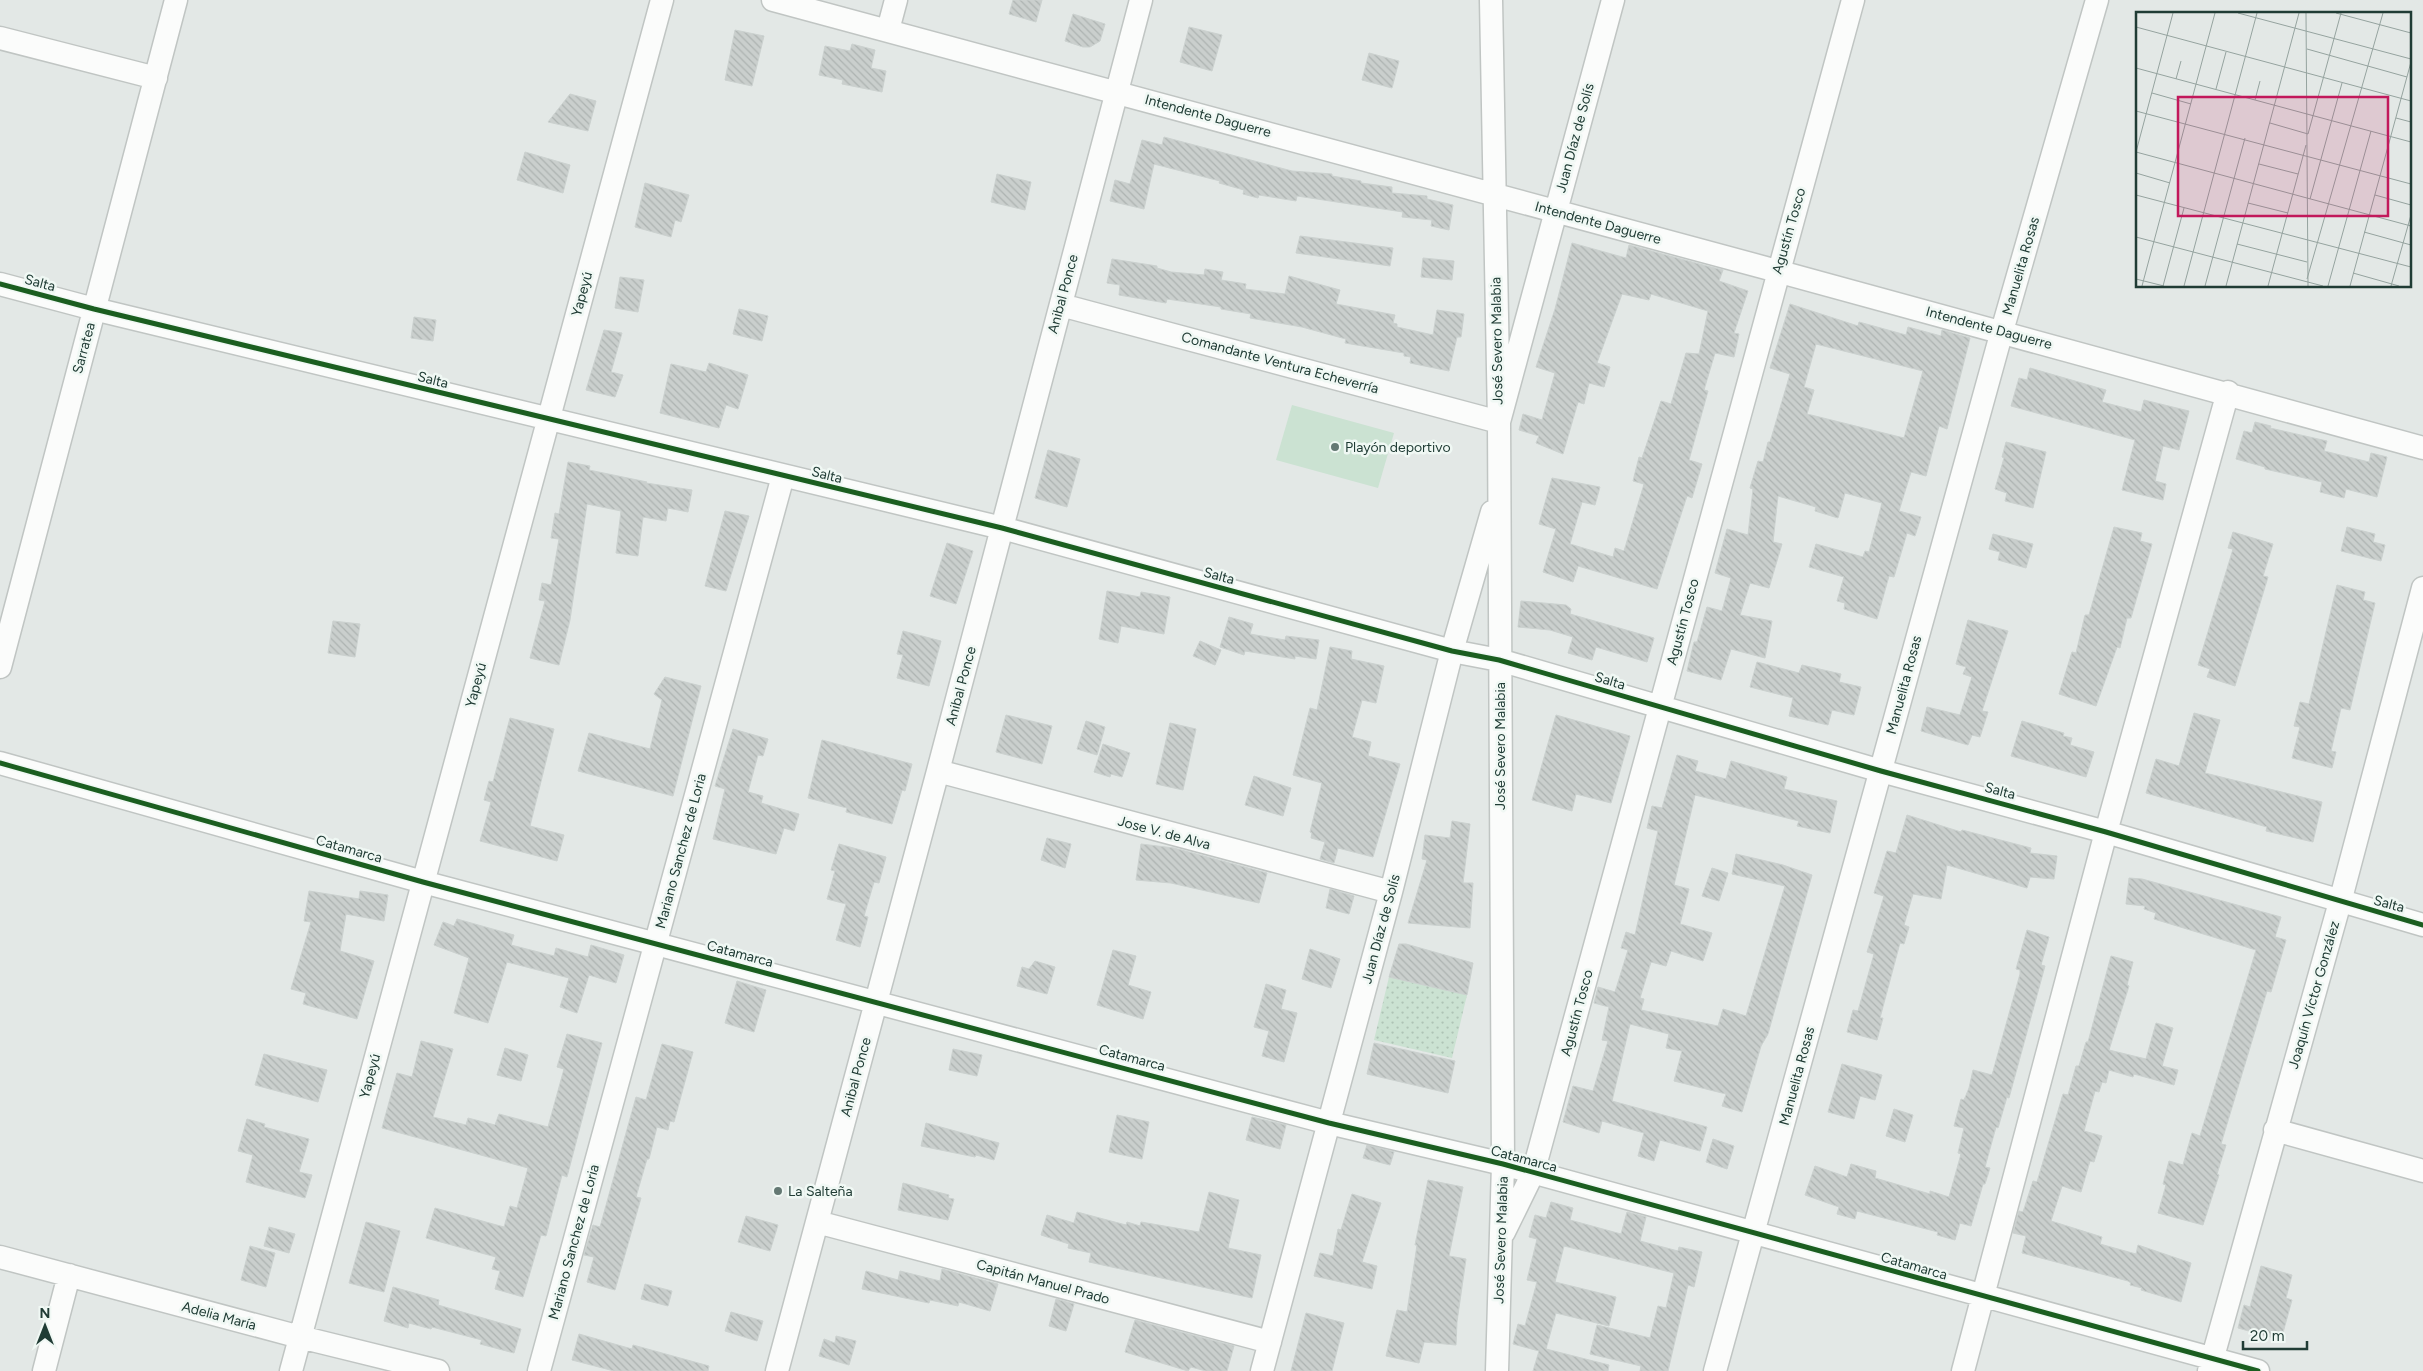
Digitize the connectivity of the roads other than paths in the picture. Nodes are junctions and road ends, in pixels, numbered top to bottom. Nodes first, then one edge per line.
1 (176, 0) edge
2 (662, 0) edge
3 (773, 0) edge
4 (896, 0) edge
5 (1141, 0) edge
6 (1491, 0) edge
7 (1613, 0) edge
8 (1853, 0) edge
9 (2097, 0) edge
10 (888, 30) junction
11 (0, 38) edge
12 (156, 78) junction
13 (1117, 91) junction
14 (1494, 194) junction
15 (1555, 210) junction
16 (1777, 272) junction
17 (0, 284) edge
18 (1061, 305) junction
19 (94, 309) junction
20 (2002, 331) junction
21 (2228, 392) junction
22 (548, 419) junction
23 (1499, 422) junction
24 (2423, 448) edge
25 (783, 476) junction
26 (1499, 486) junction
27 (1002, 528) junction
28 (2423, 588) edge
29 (1452, 651) junction
30 (1499, 660) junction
31 (0, 666) edge
32 (1660, 708) junction
33 (0, 763) edge
34 (938, 771) junction
35 (1881, 771) junction
36 (2106, 832) junction
37 (423, 882) junction
38 (1391, 892) junction
39 (2340, 902) junction
40 (2423, 925) edge
41 (656, 943) junction
42 (876, 1001) junction
43 (1329, 1122) junction
44 (2275, 1130) junction
45 (1503, 1164) junction
46 (2423, 1171) edge
47 (1533, 1173) junction
48 (817, 1222) junction
49 (1754, 1233) junction
50 (1501, 1240) junction
51 (0, 1257) edge
52 (69, 1276) junction
53 (1983, 1297) junction
54 (300, 1337) junction
55 (1270, 1342) junction
56 (2211, 1365) edge
57 (44, 1371) edge
58 (291, 1371) edge
59 (438, 1371) edge
60 (539, 1371) edge
61 (777, 1371) edge
62 (1262, 1371) edge
63 (1497, 1371) edge
64 (1715, 1371) edge
65 (1963, 1371) edge
66 (2258, 1371) edge

1 - 12 street, Sarratea
2 - 22 street, Yapeyú
3 - 10 street, Intendente Daguerre
4 - 10 street
5 - 13 street, Anibal Ponce
6 - 14 street, José Severo Malabia
7 - 15 street, Juan Díaz de Solís
8 - 16 street, Agustín Tosco
9 - 20 street, Manuelita Rosas
10 - 13 street, Intendente Daguerre
11 - 12 street
12 - 19 street, Sarratea
13 - 14 street, Intendente Daguerre
13 - 18 street, Anibal Ponce
14 - 15 street, Intendente Daguerre
14 - 23 street, José Severo Malabia
15 - 16 street, Intendente Daguerre
15 - 23 street, Juan Díaz de Solís
16 - 20 street, Intendente Daguerre
16 - 32 street, Agustín Tosco
17 - 19 street, Salta
18 - 23 street, Comandante Ventura Echeverría
18 - 27 street, Anibal Ponce
19 - 22 street, Salta
19 - 31 street, Sarratea
20 - 21 street, Intendente Daguerre
20 - 35 street, Manuelita Rosas
21 - 24 street, Intendente Daguerre
21 - 36 street
22 - 25 street, Salta
22 - 37 street, Yapeyú
23 - 26 street, José Severo Malabia
25 - 27 street, Salta
25 - 41 street, Mariano Sanchez de Loria
26 - 29 street, Juan Díaz de Solís
26 - 30 street, José Severo Malabia
27 - 29 street, Salta
27 - 34 street, Anibal Ponce
28 - 39 street, Joaquín Víctor González
29 - 30 street, Salta
29 - 38 street, Juan Díaz de Solís
30 - 32 street, Salta
30 - 45 street, José Severo Malabia
32 - 35 street, Salta
32 - 47 street, Agustín Tosco
33 - 37 street, Catamarca
34 - 38 street, Jose V. de Alva
34 - 42 street, Anibal Ponce
35 - 36 street, Salta
35 - 49 street, Manuelita Rosas
36 - 39 street, Salta
36 - 53 street
37 - 41 street, Catamarca
37 - 54 street, Yapeyú
38 - 43 street, Juan Díaz de Solís
39 - 40 street, Salta
39 - 44 street, Joaquín Víctor González
41 - 42 street, Catamarca
41 - 60 street, Mariano Sanchez de Loria
42 - 43 street, Catamarca
42 - 48 street, Anibal Ponce
43 - 45 street, Catamarca
43 - 55 street, Juan Díaz de Solís
44 - 46 street
44 - 56 street, Joaquín Víctor González
45 - 47 street, Catamarca
45 - 50 street, José Severo Malabia
47 - 49 street, Catamarca
47 - 50 street, Agustín Tosco
48 - 55 street, Capitán Manuel Prado
48 - 61 street, Anibal Ponce
49 - 53 street, Catamarca
49 - 64 street, Manuelita Rosas
50 - 63 street, José Severo Malabia
51 - 52 street, Adelia María
52 - 54 street, Adelia María
52 - 57 street
53 - 56 street, Catamarca
53 - 65 street
54 - 58 street, Yapeyú
54 - 59 street, Adelia María
55 - 62 street, Juan Díaz de Solís
56 - 66 street, Catamarca

